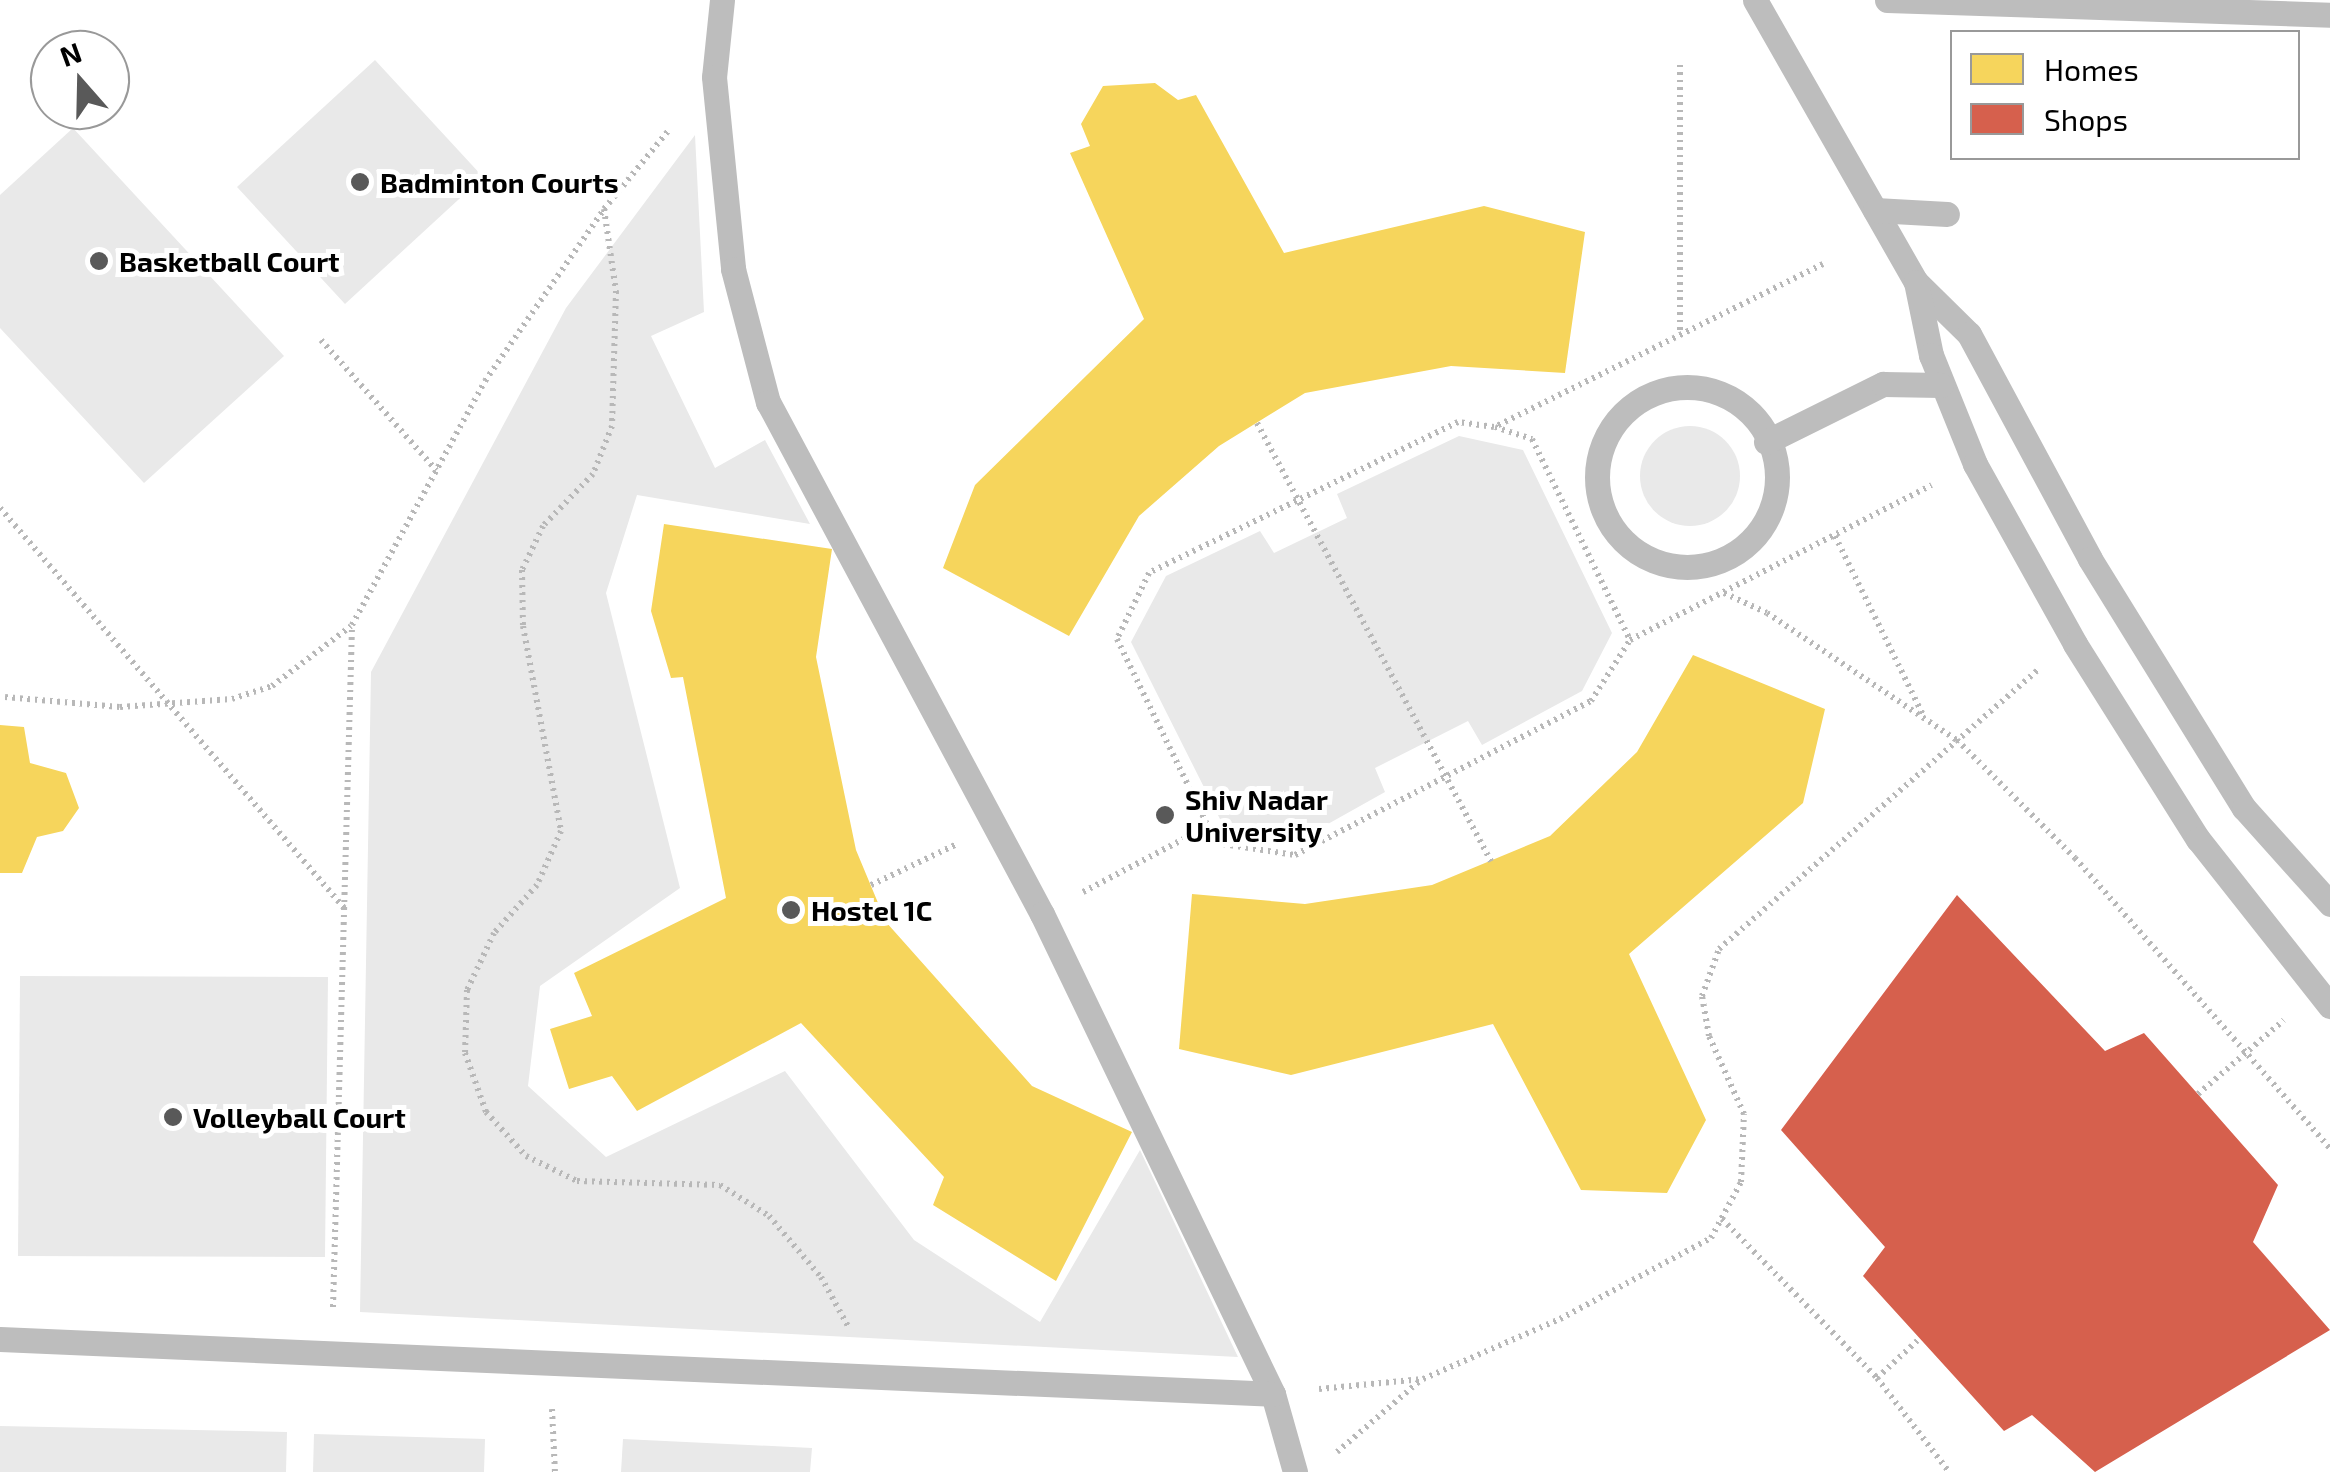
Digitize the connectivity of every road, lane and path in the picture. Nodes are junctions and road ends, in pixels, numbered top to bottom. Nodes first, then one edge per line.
1 (722, 0) edge
2 (1755, 0) edge
3 (1887, 0) edge
4 (2330, 16) edge
5 (1680, 65) dead end
6 (714, 77) junction
7 (604, 208) junction
8 (1875, 210) junction
9 (1947, 214) dead end
10 (1823, 264) dead end
11 (1916, 282) junction
12 (1680, 334) junction
13 (321, 340) dead end
14 (1941, 386) junction
15 (1257, 422) dead end
16 (1494, 427) junction
17 (1766, 442) junction
18 (436, 470) junction
19 (1934, 484) dead end
20 (1297, 498) junction
21 (0, 508) edge
22 (1834, 536) junction
23 (1723, 593) junction
24 (352, 625) junction
25 (1630, 640) junction
26 (2038, 670) dead end
27 (5, 697) dead end
28 (170, 706) junction
29 (1925, 718) junction
30 (1956, 740) junction
31 (1446, 777) junction
32 (996, 826) junction
33 (1208, 826) junction
34 (1490, 861) dead end
35 (871, 886) dead end
36 (2330, 904) edge
37 (346, 911) junction
38 (1042, 914) junction
39 (2330, 1006) edge
40 (2286, 1018) dead end
41 (2247, 1050) junction
42 (2198, 1094) dead end
43 (2330, 1148) edge
44 (1722, 1219) junction
45 (1920, 1338) dead end
46 (0, 1339) edge
47 (332, 1354) junction
48 (550, 1362) junction
49 (874, 1372) junction
50 (1423, 1378) junction
51 (1877, 1378) junction
52 (1273, 1394) junction
53 (1326, 1464) dead end
54 (555, 1472) edge
55 (1294, 1472) edge
56 (1949, 1472) edge

1 - 6 lane
2 - 8 lane
3 - 4 lane
5 - 12 path
6 - 7 path
6 - 32 lane
7 - 18 path
7 - 49 path
8 - 9 lane
8 - 11 lane
10 - 12 path
11 - 14 lane
11 - 36 lane
12 - 16 path
13 - 18 path
14 - 17 lane
14 - 39 lane
15 - 20 path
16 - 20 path
16 - 25 path
17 - 17 lane
18 - 24 path
19 - 22 path
20 - 31 path
20 - 33 path
21 - 28 path
22 - 23 path
22 - 29 path
23 - 25 path
23 - 29 path
24 - 28 path
24 - 37 path
25 - 31 path
26 - 30 path
27 - 28 path
28 - 37 path
29 - 30 path
30 - 41 path
30 - 44 path
31 - 33 path
31 - 34 path
32 - 35 path
32 - 38 lane
33 - 38 path
37 - 47 path
38 - 52 lane
40 - 41 path
41 - 42 path
41 - 43 path
44 - 50 path
44 - 51 path
45 - 51 path
46 - 47 lane
47 - 48 lane
48 - 49 lane
48 - 54 path
49 - 52 lane
50 - 52 path
50 - 53 path
51 - 56 path
52 - 55 lane

